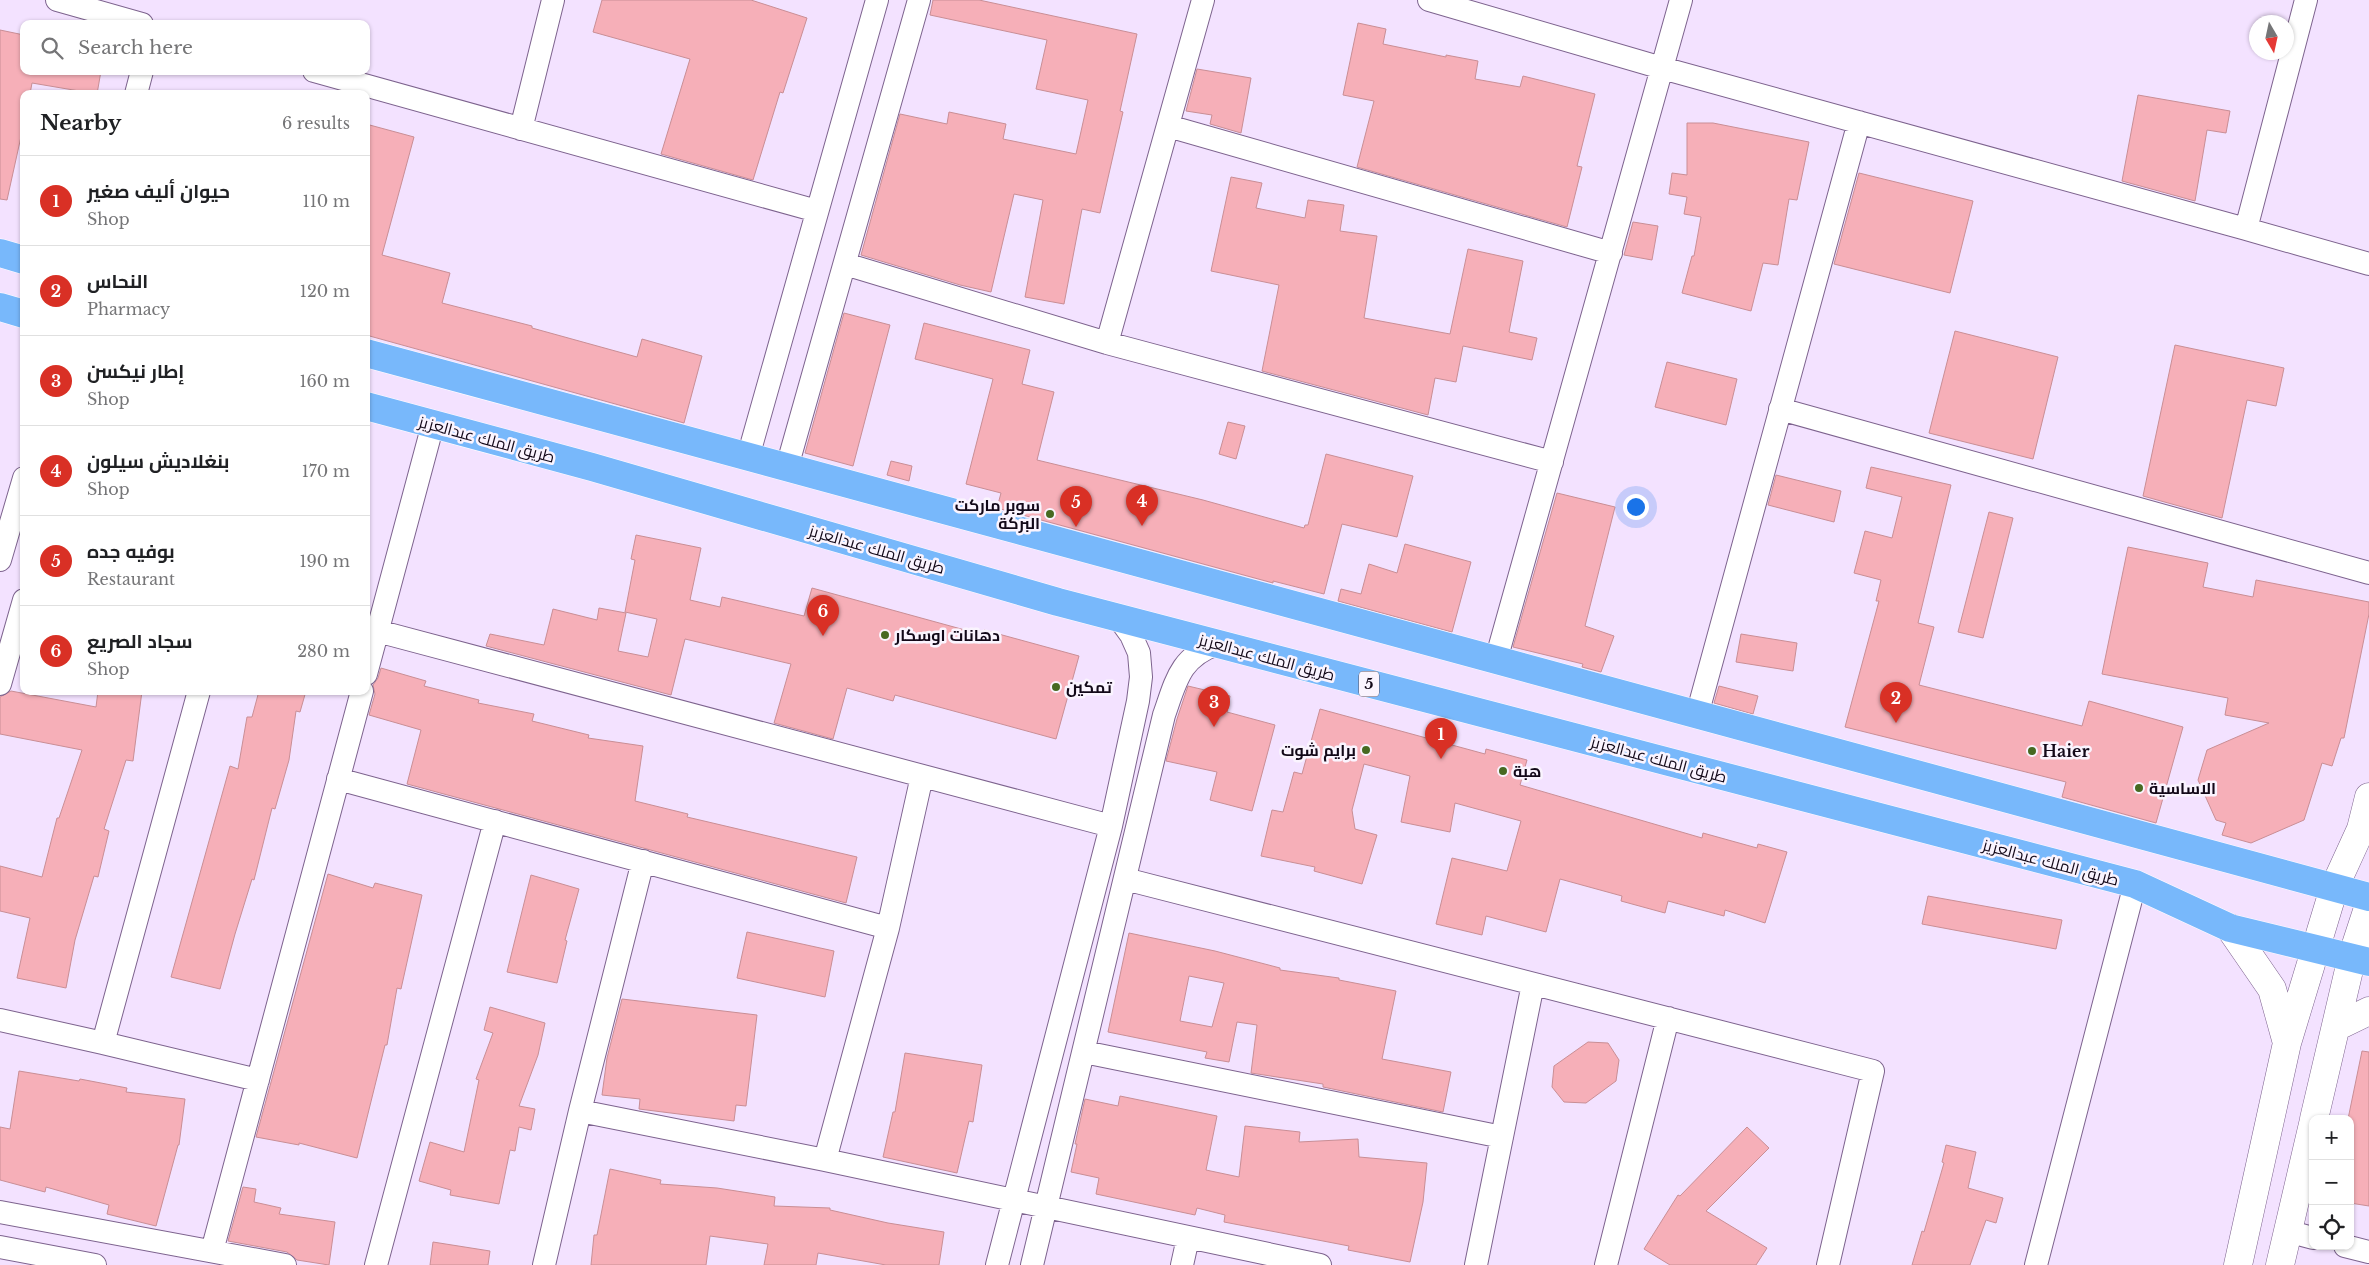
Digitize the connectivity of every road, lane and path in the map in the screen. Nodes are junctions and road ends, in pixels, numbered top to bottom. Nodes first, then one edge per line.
1 (57, 0) edge
2 (553, 0) edge
3 (877, 0) edge
4 (919, 0) edge
5 (1203, 0) edge
6 (1429, 0) edge
7 (1682, 0) edge
8 (2307, 0) edge
9 (128, 20) edge
10 (1662, 68) junction
11 (141, 75) edge
12 (328, 75) edge
13 (137, 90) edge
14 (1859, 122) junction
15 (1168, 126) junction
16 (521, 129) junction
17 (818, 211) junction
18 (2246, 229) junction
19 (0, 253) edge
20 (1610, 253) junction
21 (20, 259) edge
22 (845, 264) junction
23 (2369, 264) edge
24 (0, 307) edge
25 (20, 313) edge
26 (1107, 343) junction
27 (370, 354) edge
28 (370, 407) edge
29 (1780, 409) junction
30 (433, 424) junction
31 (748, 457) junction
32 (1552, 462) junction
33 (787, 467) junction
34 (20, 492) edge
35 (0, 560) edge
36 (2369, 573) edge
37 (20, 614) edge
38 (1118, 617) junction
39 (372, 629) edge
40 (370, 644) edge
41 (1218, 644) junction
42 (1496, 660) junction
43 (0, 684) edge
44 (1140, 689) junction
45 (198, 695) edge
46 (361, 695) edge
47 (1170, 698) junction
48 (1697, 715) junction
49 (922, 776) junction
50 (338, 779) junction
51 (2369, 797) edge
52 (495, 821) junction
53 (1111, 826) junction
54 (2361, 829) junction
55 (642, 861) junction
56 (2285, 875) junction
57 (1125, 879) junction
58 (2135, 884) junction
59 (2334, 888) junction
60 (2369, 897) edge
61 (2369, 905) edge
62 (888, 928) junction
63 (2230, 928) junction
64 (2315, 948) junction
65 (2361, 959) edge
66 (1532, 984) junction
67 (2369, 1011) edge
68 (1668, 1018) junction
69 (0, 1020) edge
70 (2336, 1027) junction
71 (103, 1042) junction
72 (2287, 1043) junction
73 (1084, 1052) junction
74 (258, 1080) junction
75 (580, 1111) junction
76 (2315, 1115) edge
77 (1502, 1137) junction
78 (2309, 1141) edge
79 (825, 1160) junction
80 (1013, 1200) junction
81 (1045, 1207) junction
82 (0, 1212) edge
83 (2287, 1232) junction
84 (2309, 1237) edge
85 (1188, 1238) junction
86 (0, 1247) edge
87 (2354, 1248) edge
88 (212, 1251) junction
89 (2369, 1252) edge
90 (95, 1265) edge
91 (285, 1265) edge
92 (376, 1265) edge
93 (544, 1265) edge
94 (997, 1265) edge
95 (1032, 1265) edge
96 (1182, 1265) edge
97 (1319, 1265) edge
98 (1476, 1265) edge
99 (1606, 1265) edge
100 (1828, 1265) edge
101 (2036, 1265) edge
102 (2238, 1265) edge
103 (2280, 1265) edge

1 - 9 street
2 - 16 street
3 - 17 street
4 - 22 street
5 - 15 street
6 - 10 street
7 - 10 street
8 - 18 street
10 - 14 street
10 - 20 street
11 - 13 street
12 - 16 street
14 - 18 street
14 - 29 street
15 - 20 street
15 - 26 street
16 - 17 street
17 - 31 street
18 - 23 street
19 - 21 highway
20 - 32 street
22 - 26 street
22 - 33 street
24 - 25 highway
26 - 32 street
27 - 31 highway
28 - 30 highway, طريق الملك عبدالعزيز / 5
29 - 36 street
29 - 48 street
30 - 38 highway, طريق الملك عبدالعزيز / 5
30 - 39 street
31 - 33 highway
32 - 42 street
33 - 42 highway
34 - 35 street
37 - 43 street
38 - 41 highway, طريق الملك عبدالعزيز / 5
38 - 44 street
39 - 40 street
39 - 49 street
41 - 47 street
41 - 58 highway, طريق الملك عبدالعزيز / 5
42 - 48 highway
44 - 47 street
44 - 53 street
45 - 71 street
46 - 50 street
47 - 57 street
48 - 56 highway
49 - 53 street
49 - 62 street
50 - 52 street
50 - 74 street
51 - 54 main road
52 - 55 street
52 - 92 street
53 - 80 street
54 - 56 main road
54 - 59 main road
55 - 62 street
55 - 75 street
56 - 59 highway
57 - 66 street
57 - 73 street
58 - 63 highway, طريق الملك عبدالعزيز / 5
58 - 101 street
59 - 60 highway
59 - 64 main road
61 - 65 main road
62 - 79 street
63 - 64 highway, طريق الملك عبدالعزيز / 5
63 - 72 main road
64 - 65 highway, طريق الملك عبدالعزيز / 5
64 - 72 main road
65 - 70 main road
66 - 68 street
66 - 77 street
67 - 70 main road
68 - 99 street
68 - 100 street
69 - 71 street
70 - 76 main road
71 - 74 street
72 - 102 main road
73 - 77 street
73 - 81 street
74 - 88 street
75 - 79 street
75 - 93 street
77 - 98 street
78 - 83 main road
79 - 80 street
80 - 81 street
80 - 94 street
81 - 85 street
81 - 95 street
82 - 88 street
83 - 84 street
83 - 103 main road
85 - 96 street
85 - 97 street
86 - 90 street
87 - 89 street
88 - 91 street

